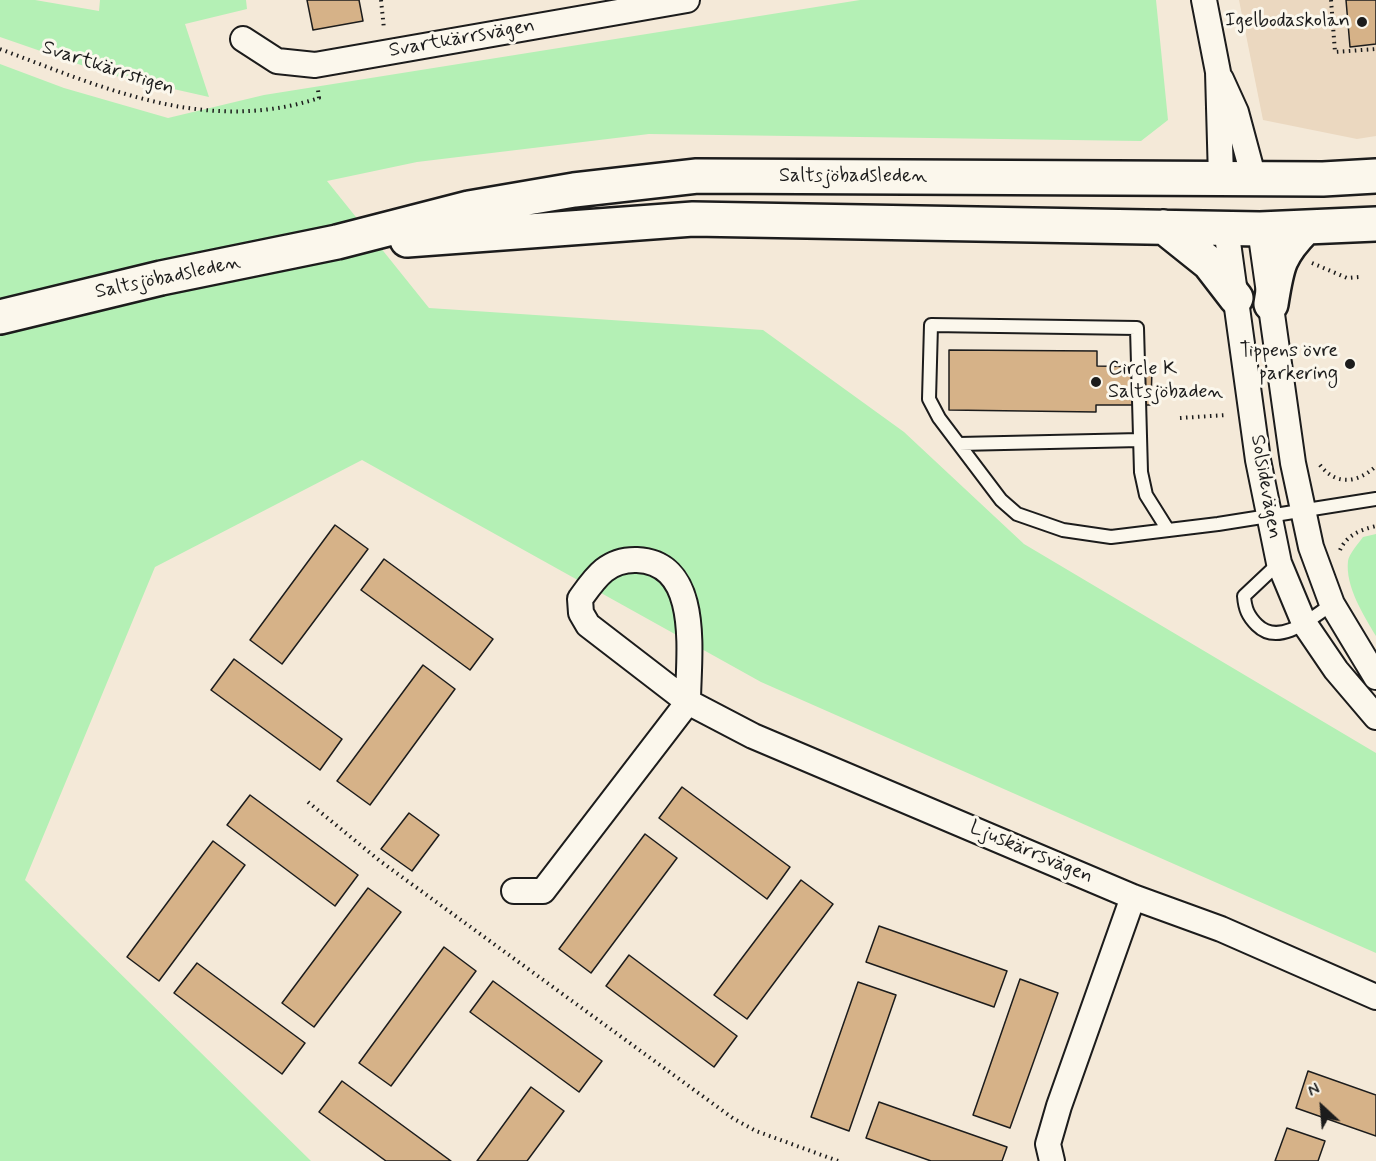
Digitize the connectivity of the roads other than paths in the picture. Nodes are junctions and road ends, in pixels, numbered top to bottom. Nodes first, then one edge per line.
1 (687, 0) edge
2 (1204, 0) edge
3 (649, 3) edge
4 (243, 39) dead end
5 (1218, 72) junction
6 (1376, 176) edge
7 (1221, 178) junction
8 (1254, 179) junction
9 (1376, 224) edge
10 (1164, 227) junction
11 (1226, 228) junction
12 (1305, 228) junction
13 (1260, 229) junction
14 (337, 242) junction
15 (1236, 298) junction
16 (1271, 304) junction
17 (0, 317) edge
18 (1140, 440) junction
19 (959, 444) junction
20 (1376, 499) edge
21 (1302, 511) junction
22 (1268, 516) junction
23 (1168, 530) junction
24 (1279, 563) junction
25 (1332, 604) junction
26 (1304, 623) junction
27 (1376, 677) edge
28 (688, 702) junction
29 (1376, 717) edge
30 (514, 891) dead end
31 (1134, 897) junction
32 (1376, 997) edge
33 (1052, 1161) edge

1 - 3 street, Svartkärrsvägen
2 - 5 street
3 - 4 street, Svartkärrsvägen
5 - 7 street
5 - 8 street
6 - 8 main road, Saltsjöbadsleden
7 - 8 main road, Saltsjöbadsleden
7 - 11 main road
7 - 14 main road, Saltsjöbadsleden
8 - 13 main road
9 - 12 main road, Saltsjöbadsleden
10 - 11 main road, Saltsjöbadsleden
10 - 14 main road, Saltsjöbadsleden
10 - 15 main road
11 - 13 main road, Saltsjöbadsleden
11 - 15 street, Solsidevägen
12 - 13 main road, Saltsjöbadsleden
12 - 16 main road
13 - 16 street, Solsidevägen
14 - 17 main road, Saltsjöbadsleden
15 - 22 street, Solsidevägen
16 - 21 street, Solsidevägen
18 - 19 lane
18 - 19 lane
18 - 23 lane
19 - 23 lane
20 - 21 lane
21 - 22 lane
21 - 25 street, Solsidevägen
22 - 23 lane
22 - 24 street, Solsidevägen
24 - 26 street, Solsidevägen
24 - 26 lane
25 - 26 lane
25 - 27 street, Solsidevägen
26 - 29 street, Solsidevägen
28 - 28 street, Ljuskärrsvägen
28 - 30 street
28 - 31 street, Ljuskärrsvägen
31 - 32 street, Ljuskärrsvägen
31 - 33 street

